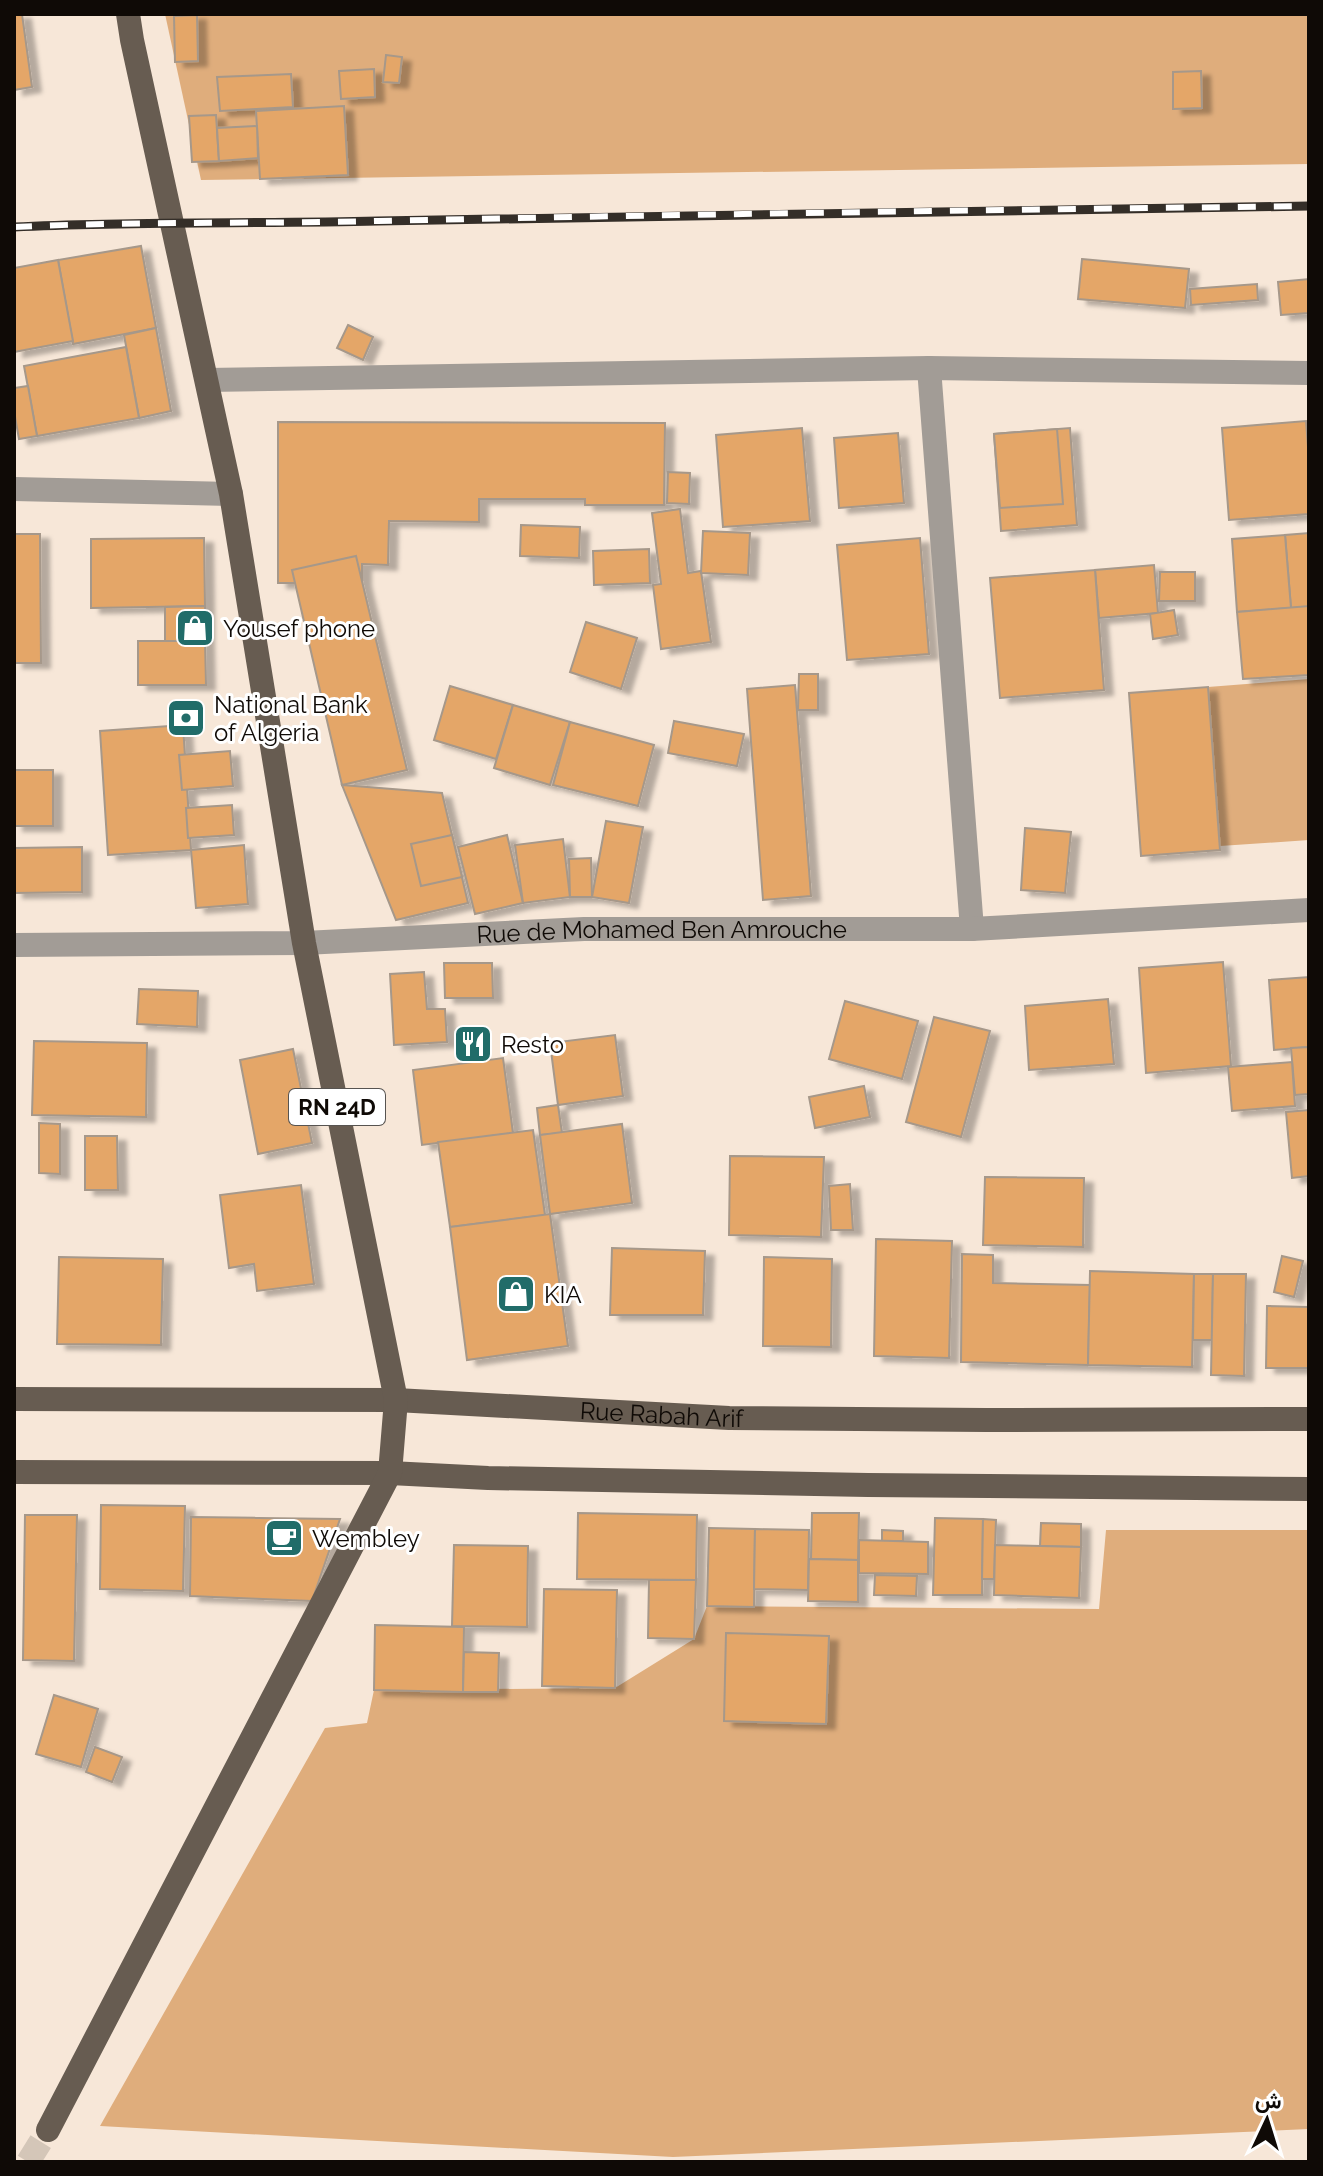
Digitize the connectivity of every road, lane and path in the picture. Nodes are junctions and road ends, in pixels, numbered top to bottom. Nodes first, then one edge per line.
1 (128, 14) edge
2 (929, 368) junction
3 (1309, 373) edge
4 (207, 380) junction
5 (14, 489) edge
6 (231, 494) junction
7 (1309, 910) edge
8 (972, 929) junction
9 (304, 943) junction
10 (14, 945) edge
11 (14, 1399) edge
12 (396, 1400) junction
13 (1309, 1419) edge
14 (14, 1472) edge
15 (390, 1473) junction
16 (1309, 1489) edge
17 (48, 2130) tunnel mouth

1 - 4 main road, RN 24D
2 - 3 street
2 - 4 street
2 - 8 street
4 - 6 main road, RN 24D
5 - 6 street
6 - 9 main road, RN 24D
7 - 8 street, Rue de Mohamed Ben Amrouche
8 - 9 street, Rue de Mohamed Ben Amrouche
9 - 10 street, Rue de Mohamed Ben Amrouche
9 - 12 main road, RN 24D
11 - 12 main road, Rue Rabah Arif
12 - 13 main road, Rue Rabah Arif
12 - 15 main road, RN 24D
14 - 15 main road
15 - 16 main road
15 - 17 main road, RN 24D

